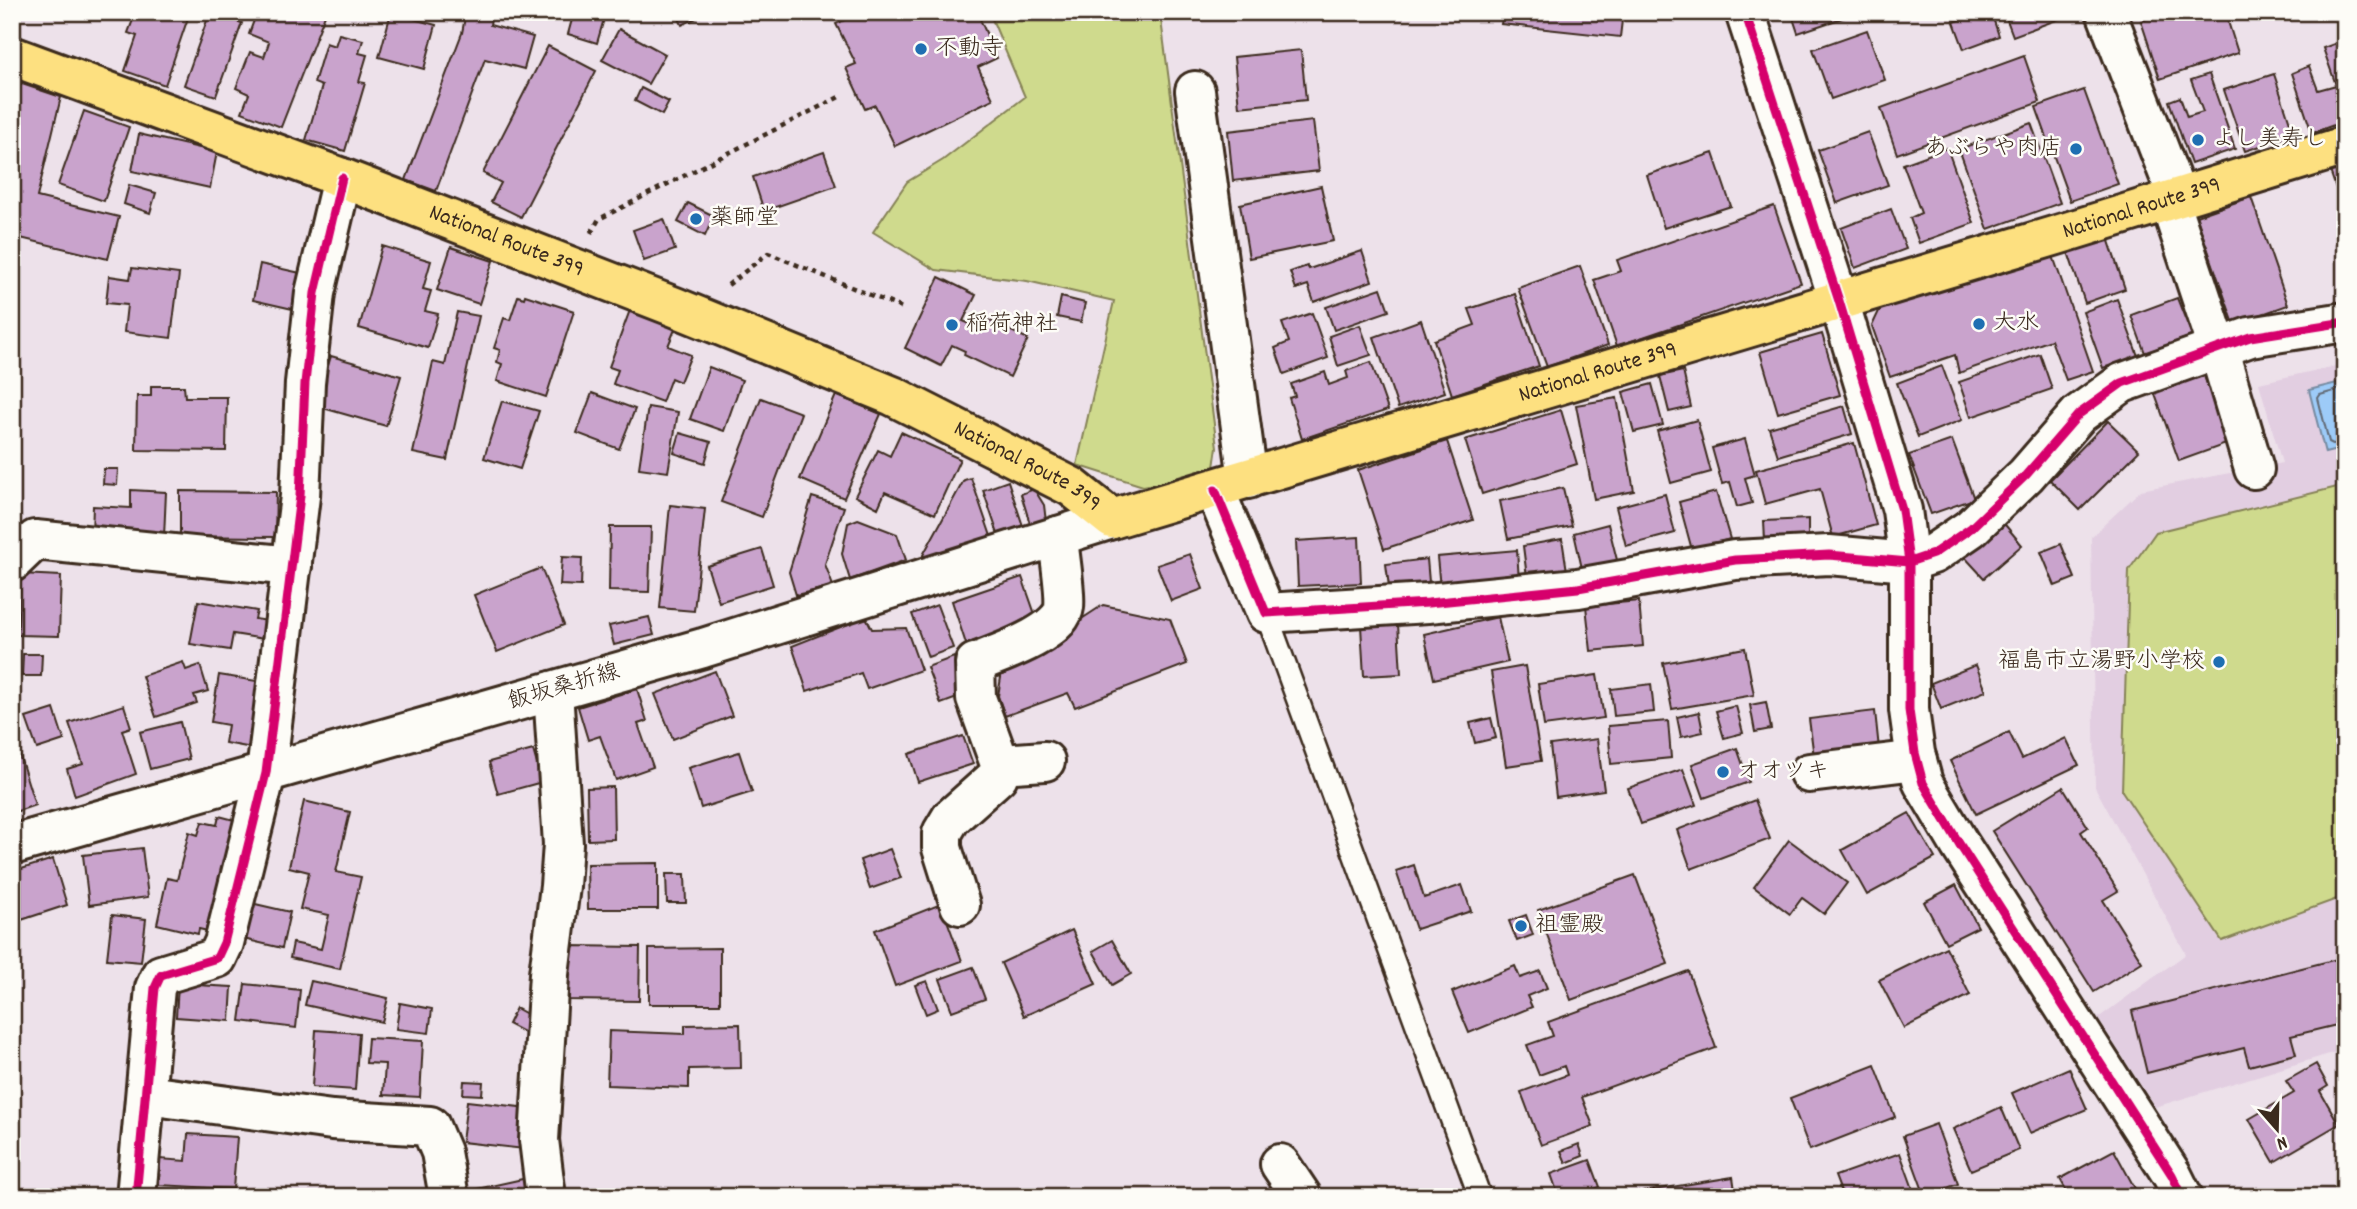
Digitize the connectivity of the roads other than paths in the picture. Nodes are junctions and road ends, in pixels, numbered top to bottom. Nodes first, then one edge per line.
1 (1745, 12) edge
2 (2106, 12) edge
3 (12, 56) edge
4 (1195, 91) dead end
5 (2345, 146) edge
6 (342, 178) junction
7 (2173, 199) junction
8 (1839, 301) junction
9 (2345, 322) edge
10 (2218, 348) junction
11 (2254, 469) dead end
12 (1231, 484) junction
13 (1112, 519) junction
14 (1058, 536) junction
15 (12, 562) edge
16 (1909, 562) junction
17 (292, 566) junction
18 (1266, 613) junction
19 (553, 691) junction
20 (1917, 760) junction
21 (1045, 761) dead end
22 (1000, 764) junction
23 (266, 773) junction
24 (1809, 774) dead end
25 (12, 845) edge
26 (960, 905) dead end
27 (147, 1095) junction
28 (1280, 1164) dead end
29 (136, 1197) edge
30 (449, 1197) edge
31 (546, 1197) edge
32 (1302, 1197) edge
33 (1480, 1197) edge
34 (2183, 1197) edge

1 - 8 street
2 - 7 street
3 - 6 highway, National Route 399
4 - 12 street
5 - 7 highway, National Route 399
6 - 13 highway, National Route 399
6 - 17 street
7 - 8 highway, National Route 399
7 - 10 street
8 - 12 highway, National Route 399
8 - 16 street
9 - 10 street
10 - 11 street
10 - 16 street
12 - 13 highway, National Route 399
12 - 18 street
13 - 14 street, 飯坂桑折線
14 - 19 street, 飯坂桑折線
14 - 22 street
15 - 17 street
16 - 18 street
16 - 20 street
17 - 23 street
18 - 33 lane
19 - 23 street, 飯坂桑折線
19 - 31 street
20 - 24 street
20 - 34 street
21 - 22 street
22 - 26 street
23 - 25 street, 飯坂桑折線
23 - 27 street
27 - 29 street
27 - 30 street
28 - 32 street

